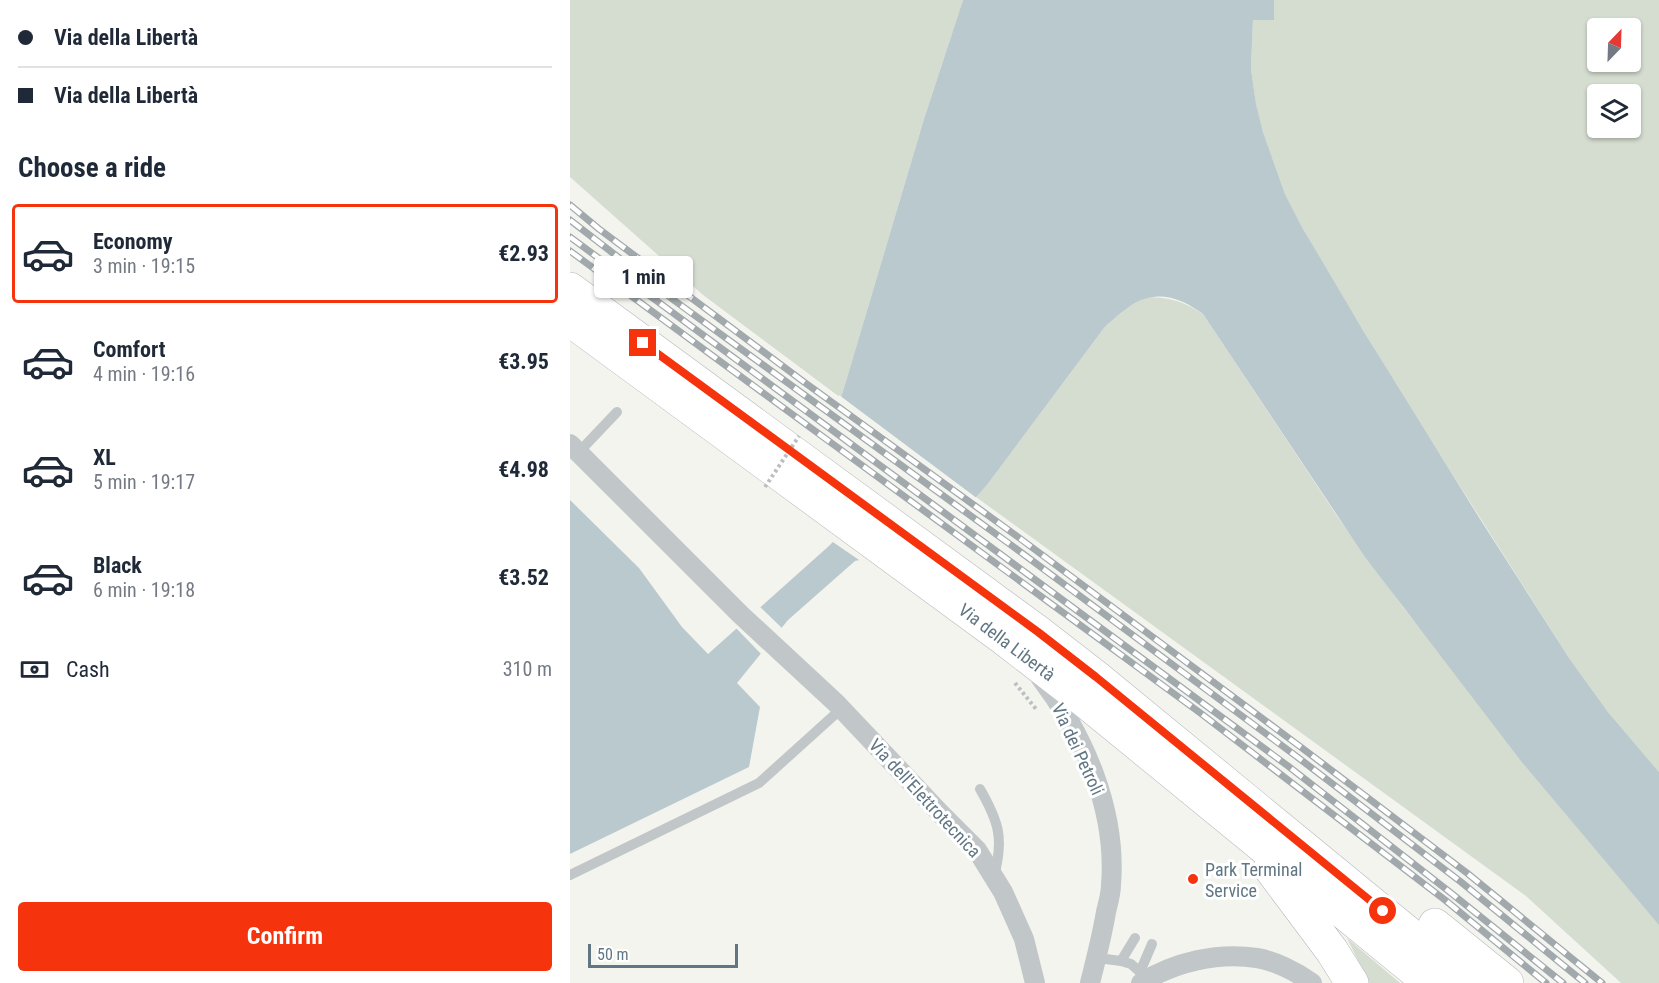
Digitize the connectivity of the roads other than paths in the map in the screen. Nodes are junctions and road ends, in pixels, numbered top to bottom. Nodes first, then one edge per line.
1 (570, 289) edge
2 (570, 320) edge
3 (617, 412) dead end
4 (574, 448) edge
5 (770, 453) junction
6 (973, 600) junction
7 (1003, 638) junction
8 (841, 709) junction
9 (980, 789) dead end
10 (1239, 826) junction
11 (570, 875) edge
12 (994, 876) junction
13 (1135, 938) dead end
14 (1152, 944) dead end
15 (1098, 958) junction
16 (1121, 961) junction
17 (1143, 978) edge
18 (1092, 982) edge
19 (1035, 983) edge
20 (1312, 983) edge
21 (1352, 983) edge
22 (1430, 983) edge
23 (1469, 983) edge
24 (1507, 983) edge

1 - 5 highway, Via della Libertà
2 - 5 highway, Via della Libertà
3 - 4 lane
4 - 8 street, Via dell'Elettrotecnica
5 - 6 highway, Via della Libertà
6 - 7 highway, Via della Libertà
6 - 23 highway, Via della Libertà
6 - 24 highway
7 - 10 highway, Via della Libertà
7 - 15 street, Via dei Petroli
8 - 11 lane
8 - 12 street, Via dell'Elettrotecnica
9 - 12 lane
10 - 21 highway
10 - 22 highway, Via della Libertà
12 - 19 street, Via dell'Elettrotecnica
13 - 16 lane
14 - 17 lane
15 - 16 lane
15 - 18 street, Via dei Petroli
16 - 17 lane
17 - 20 street

